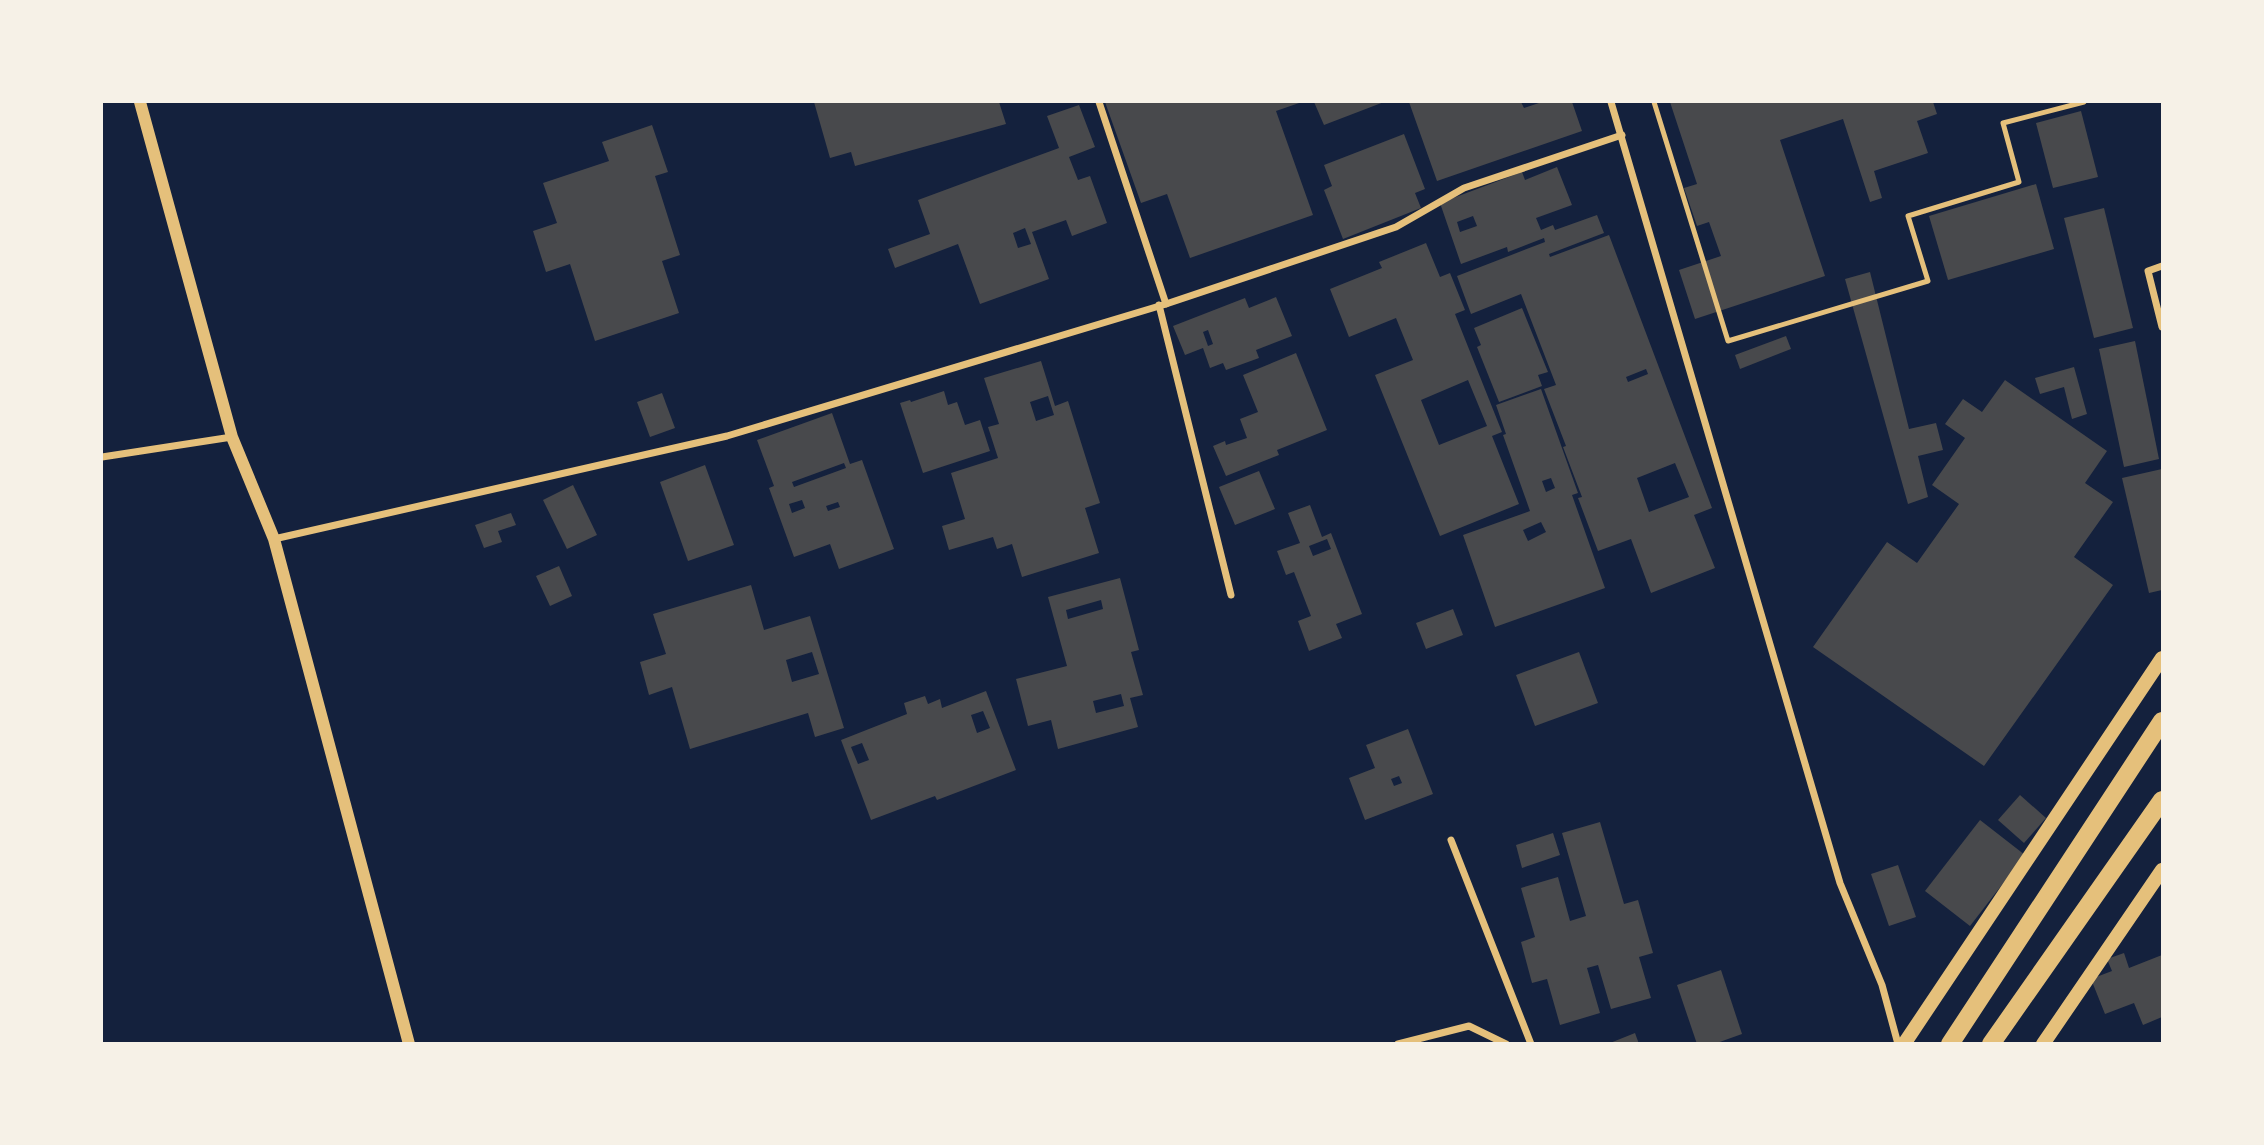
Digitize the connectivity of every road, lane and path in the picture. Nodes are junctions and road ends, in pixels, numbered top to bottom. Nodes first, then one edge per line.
1 (140, 102) edge
2 (1099, 102) edge
3 (1611, 102) edge
4 (1654, 102) edge
5 (2084, 102) edge
6 (1622, 135) junction
7 (2162, 266) edge
8 (1163, 305) junction
9 (2162, 327) edge
10 (232, 437) junction
11 (102, 457) edge
12 (274, 539) junction
13 (1231, 595) dead end
14 (2162, 658) edge
15 (2162, 721) edge
16 (2162, 800) edge
17 (1451, 840) dead end
18 (2162, 870) edge
19 (409, 1044) edge
20 (1398, 1044) edge
21 (1506, 1044) edge
22 (1531, 1044) edge
23 (1898, 1044) edge
24 (1904, 1044) edge
25 (1950, 1044) edge
26 (1991, 1044) edge
27 (2043, 1044) edge

1 - 10 street
2 - 8 street
3 - 6 street
4 - 5 lane
6 - 8 street
6 - 23 street
7 - 9 street
8 - 12 street
8 - 13 street
10 - 11 street
10 - 12 street
12 - 19 street
14 - 24 main road
15 - 25 main road
16 - 26 main road
17 - 22 street
18 - 27 main road
20 - 21 street

